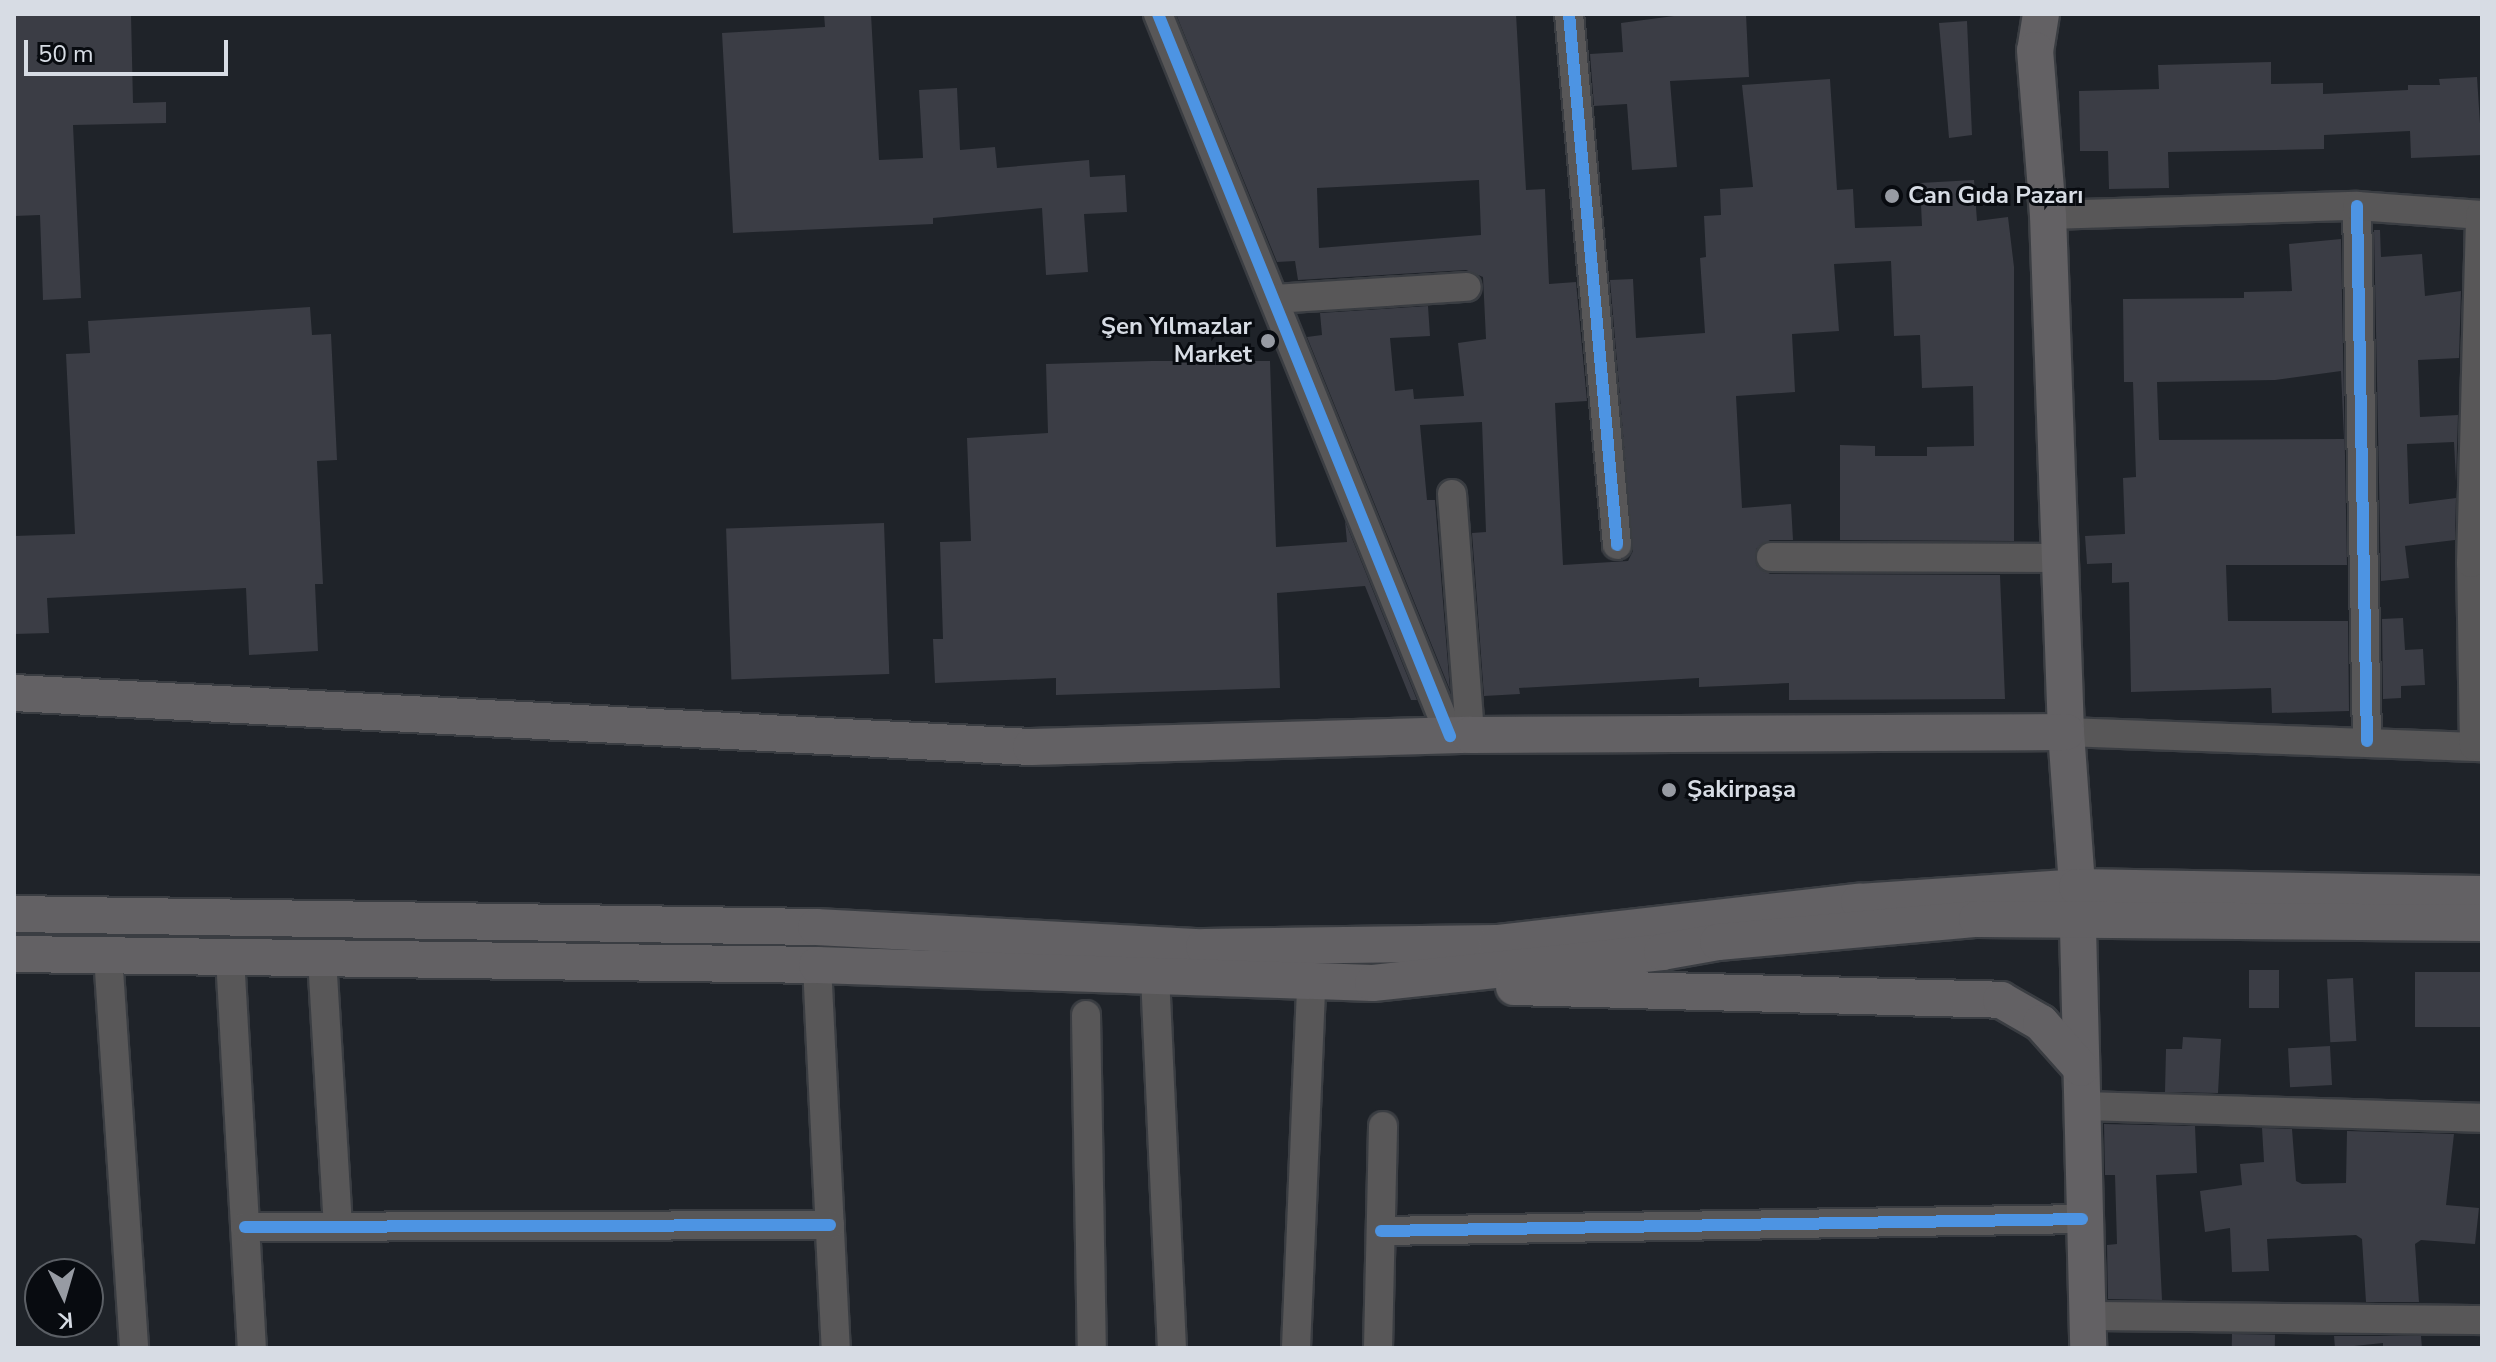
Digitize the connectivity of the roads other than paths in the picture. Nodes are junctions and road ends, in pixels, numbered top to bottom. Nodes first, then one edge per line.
1 (1158, 14) edge
2 (1569, 14) edge
3 (2016, 14) edge
4 (2041, 14) edge
5 (2035, 50) junction
6 (2357, 206) junction
7 (2048, 215) junction
8 (2481, 215) edge
9 (1467, 287) dead end
10 (1274, 299) junction
11 (1452, 494) dead end
12 (1617, 545) dead end
13 (1771, 557) dead end
14 (2058, 558) junction
15 (14, 693) edge
16 (2066, 732) junction
17 (1460, 736) junction
18 (2367, 741) junction
19 (2478, 746) edge
20 (2482, 894) edge
21 (2077, 902) junction
22 (14, 914) edge
23 (2482, 923) edge
24 (14, 954) edge
25 (108, 955) junction
26 (230, 957) junction
27 (322, 958) junction
28 (817, 965) junction
29 (1155, 975) junction
30 (1311, 983) junction
31 (1373, 983) junction
32 (1086, 1015) dead end
33 (2081, 1068) junction
34 (2081, 1106) junction
35 (2482, 1118) edge
36 (1383, 1126) dead end
37 (2082, 1219) junction
38 (830, 1225) junction
39 (245, 1227) junction
40 (338, 1227) junction
41 (1381, 1231) junction
42 (2482, 1320) edge
43 (2088, 1332) edge
44 (134, 1348) edge
45 (252, 1348) edge
46 (836, 1348) edge
47 (1092, 1348) edge
48 (1172, 1348) edge
49 (1296, 1348) edge
50 (1378, 1348) edge

1 - 10 street
2 - 12 street
3 - 5 main road
4 - 5 main road
5 - 7 main road
6 - 7 street
6 - 8 street
6 - 18 street
7 - 14 main road
8 - 19 street
9 - 10 street
10 - 17 street
11 - 17 street
13 - 14 street
14 - 16 main road
15 - 17 main road
16 - 17 main road
16 - 18 street
16 - 21 main road
18 - 19 street
20 - 21 main road
21 - 22 main road
21 - 23 main road
21 - 31 main road
21 - 33 main road
24 - 25 main road
25 - 26 main road
25 - 44 street
26 - 27 main road
26 - 39 street
27 - 28 main road
27 - 40 street
28 - 29 main road
28 - 38 street
29 - 30 main road
29 - 48 street
30 - 31 main road
30 - 49 street
31 - 33 main road
32 - 47 street
33 - 34 main road
34 - 35 street
34 - 37 main road
36 - 41 street
37 - 41 street
37 - 43 main road
38 - 40 street
38 - 46 street
39 - 40 street
39 - 45 street
41 - 50 street
42 - 43 street

